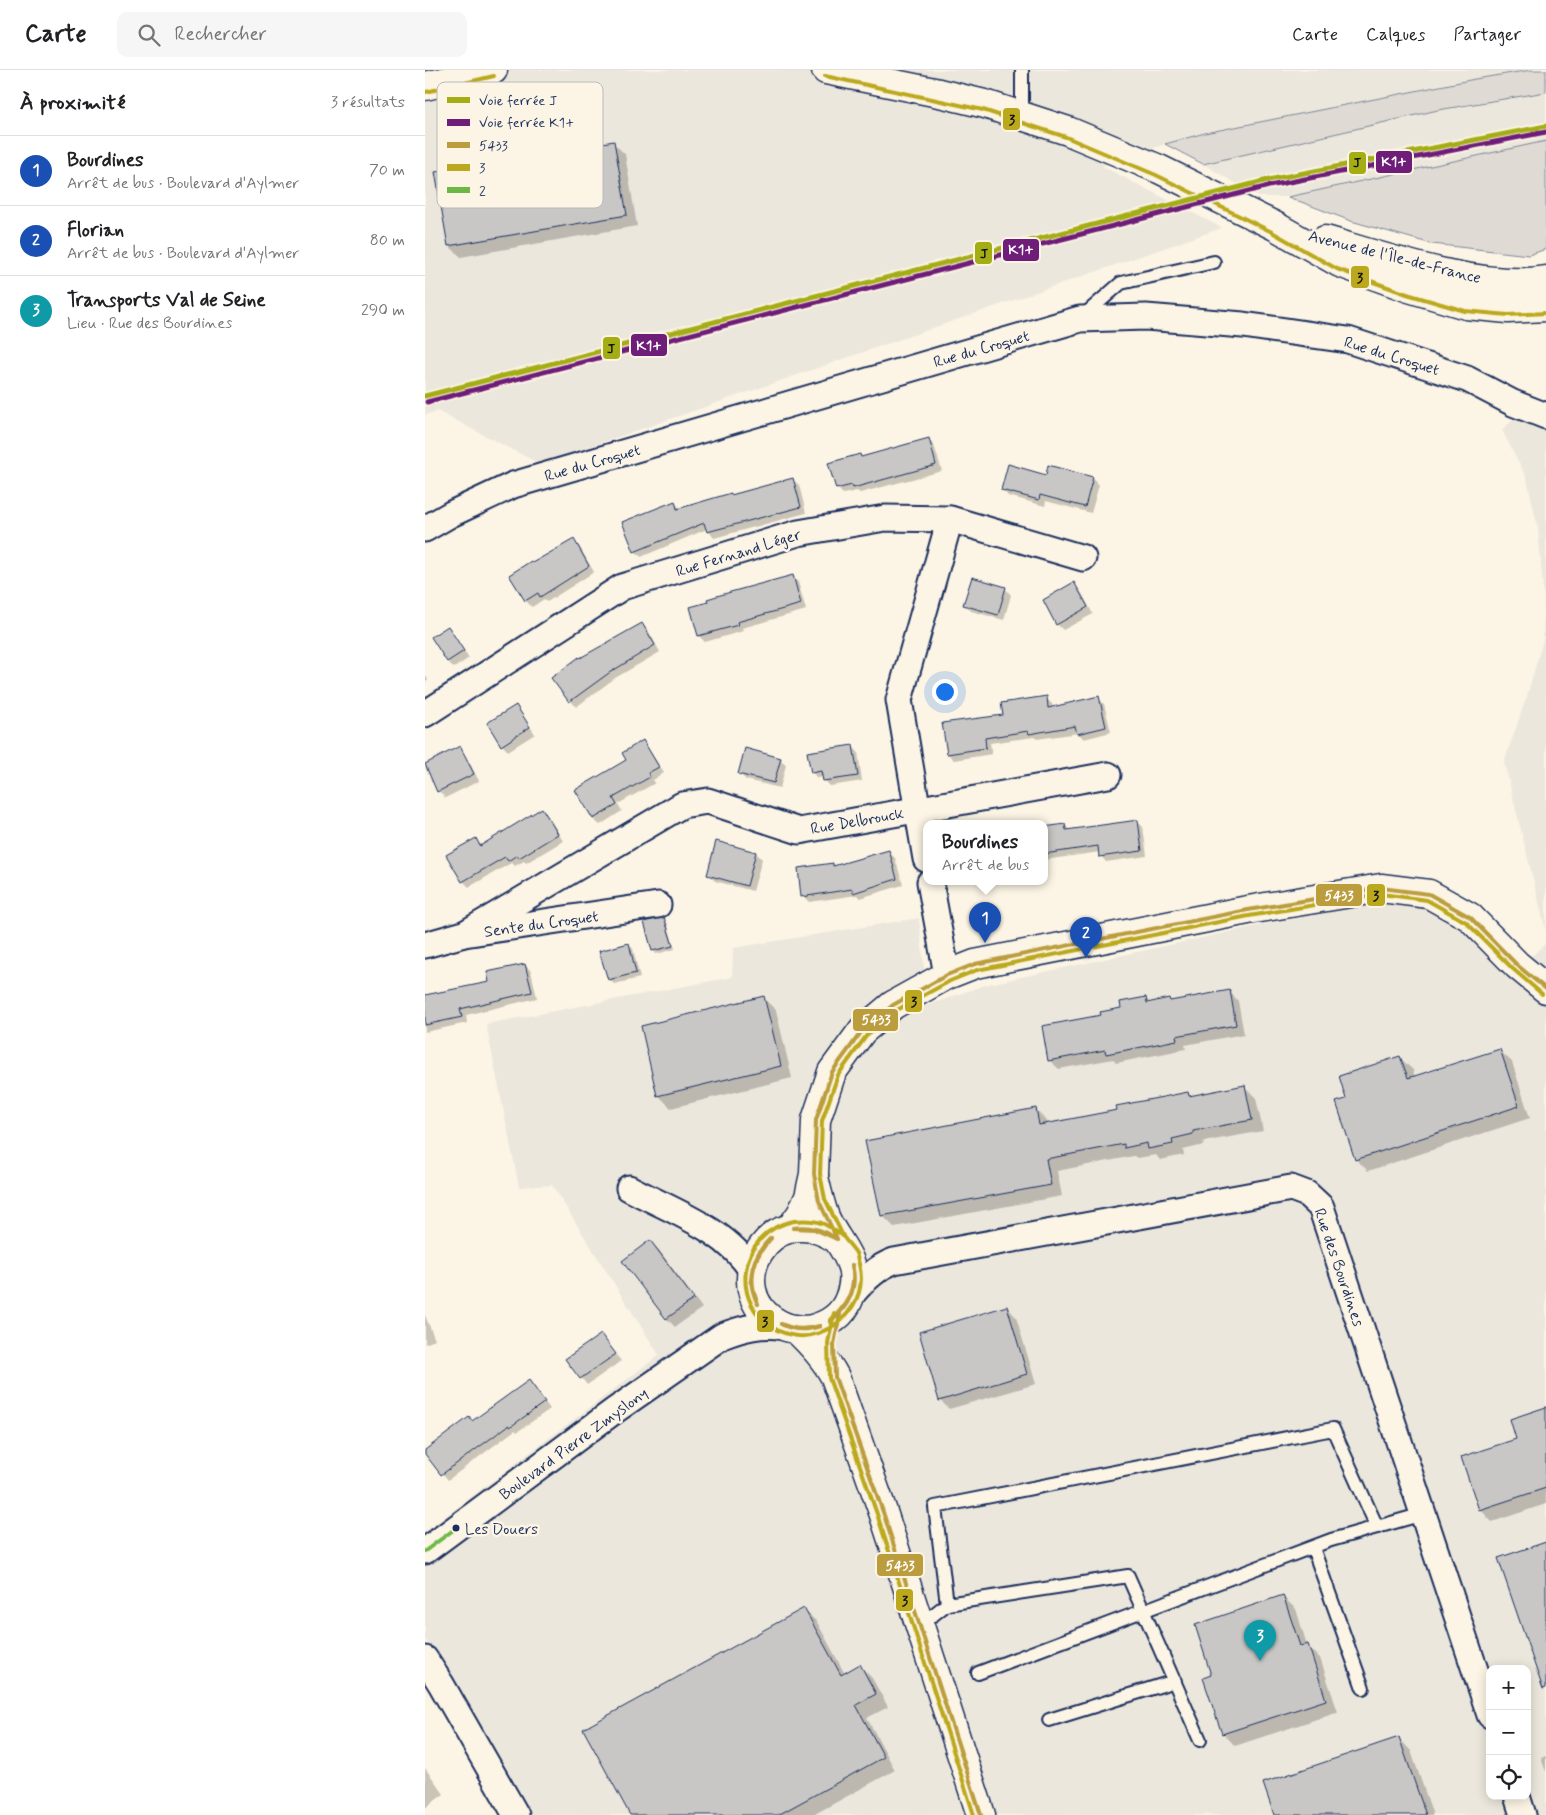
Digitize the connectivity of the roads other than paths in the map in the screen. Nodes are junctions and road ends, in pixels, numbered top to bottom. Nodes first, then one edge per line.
1 (493, 70) edge
2 (826, 70) edge
3 (1022, 70) edge
4 (442, 82) edge
5 (1022, 116) junction
6 (1275, 226) junction
7 (1214, 262) dead end
8 (1546, 280) edge
9 (1546, 307) edge
10 (1080, 319) junction
11 (1546, 416) edge
12 (950, 519) junction
13 (425, 528) edge
14 (1083, 558) dead end
15 (425, 714) edge
16 (1108, 775) dead end
17 (917, 810) junction
18 (923, 843) edge
19 (931, 885) edge
20 (658, 905) dead end
21 (464, 934) junction
22 (425, 945) edge
23 (947, 975) junction
24 (1546, 989) edge
25 (814, 1174) junction
26 (629, 1188) dead end
27 (713, 1232) junction
28 (781, 1233) junction
29 (839, 1242) junction
30 (895, 1261) junction
31 (752, 1282) junction
32 (846, 1304) junction
33 (790, 1328) junction
34 (722, 1336) junction
35 (835, 1377) junction
36 (1423, 1514) junction
37 (1377, 1527) junction
38 (1313, 1548) junction
39 (425, 1551) edge
40 (947, 1604) junction
41 (1145, 1611) junction
42 (917, 1619) junction
43 (425, 1659) edge
44 (978, 1674) dead end
45 (1175, 1681) junction
46 (1363, 1688) dead end
47 (1488, 1710) edge
48 (1049, 1720) dead end
49 (1200, 1740) dead end
50 (1518, 1800) edge
51 (516, 1815) edge
52 (981, 1815) edge
53 (1523, 1815) edge

1 - 4 street
2 - 5 street, Avenue de l'Île-de-France
3 - 5 lane
5 - 6 street, Avenue de l'Île-de-France
6 - 8 street, Avenue de l'Île-de-France
6 - 9 street, Avenue de l'Île-de-France
7 - 10 lane
10 - 11 street, Rue du Croquet
10 - 13 street, Rue du Croquet
12 - 14 street, Rue Fernand Léger
12 - 15 street, Rue Fernand Léger
12 - 17 street
16 - 17 street, Rue Delbrouck
17 - 18 street
17 - 21 street, Rue Delbrouck
19 - 23 street
20 - 21 street, Sente du Croquet
21 - 22 street, Sente du Croquet
23 - 24 street
23 - 25 street
25 - 28 street
25 - 29 street
26 - 27 street
27 - 28 street
27 - 31 street
28 - 29 street
28 - 31 street
29 - 30 street, Rue des Bourdines
29 - 32 street
30 - 32 street, Rue des Bourdines
30 - 36 street, Rue des Bourdines
31 - 33 street
31 - 34 street, Boulevard Pierre Zmyslony
32 - 33 street
32 - 35 street
33 - 34 street, Boulevard Pierre Zmyslony
33 - 35 street
34 - 39 street, Boulevard Pierre Zmyslony
35 - 42 street
36 - 37 lane
36 - 47 street, Rue des Bourdines
37 - 38 lane
37 - 40 lane
38 - 41 lane
38 - 46 lane
40 - 41 lane
40 - 42 lane
41 - 44 lane
41 - 45 lane
42 - 52 street
43 - 51 street
45 - 48 lane
45 - 49 lane
50 - 53 street

